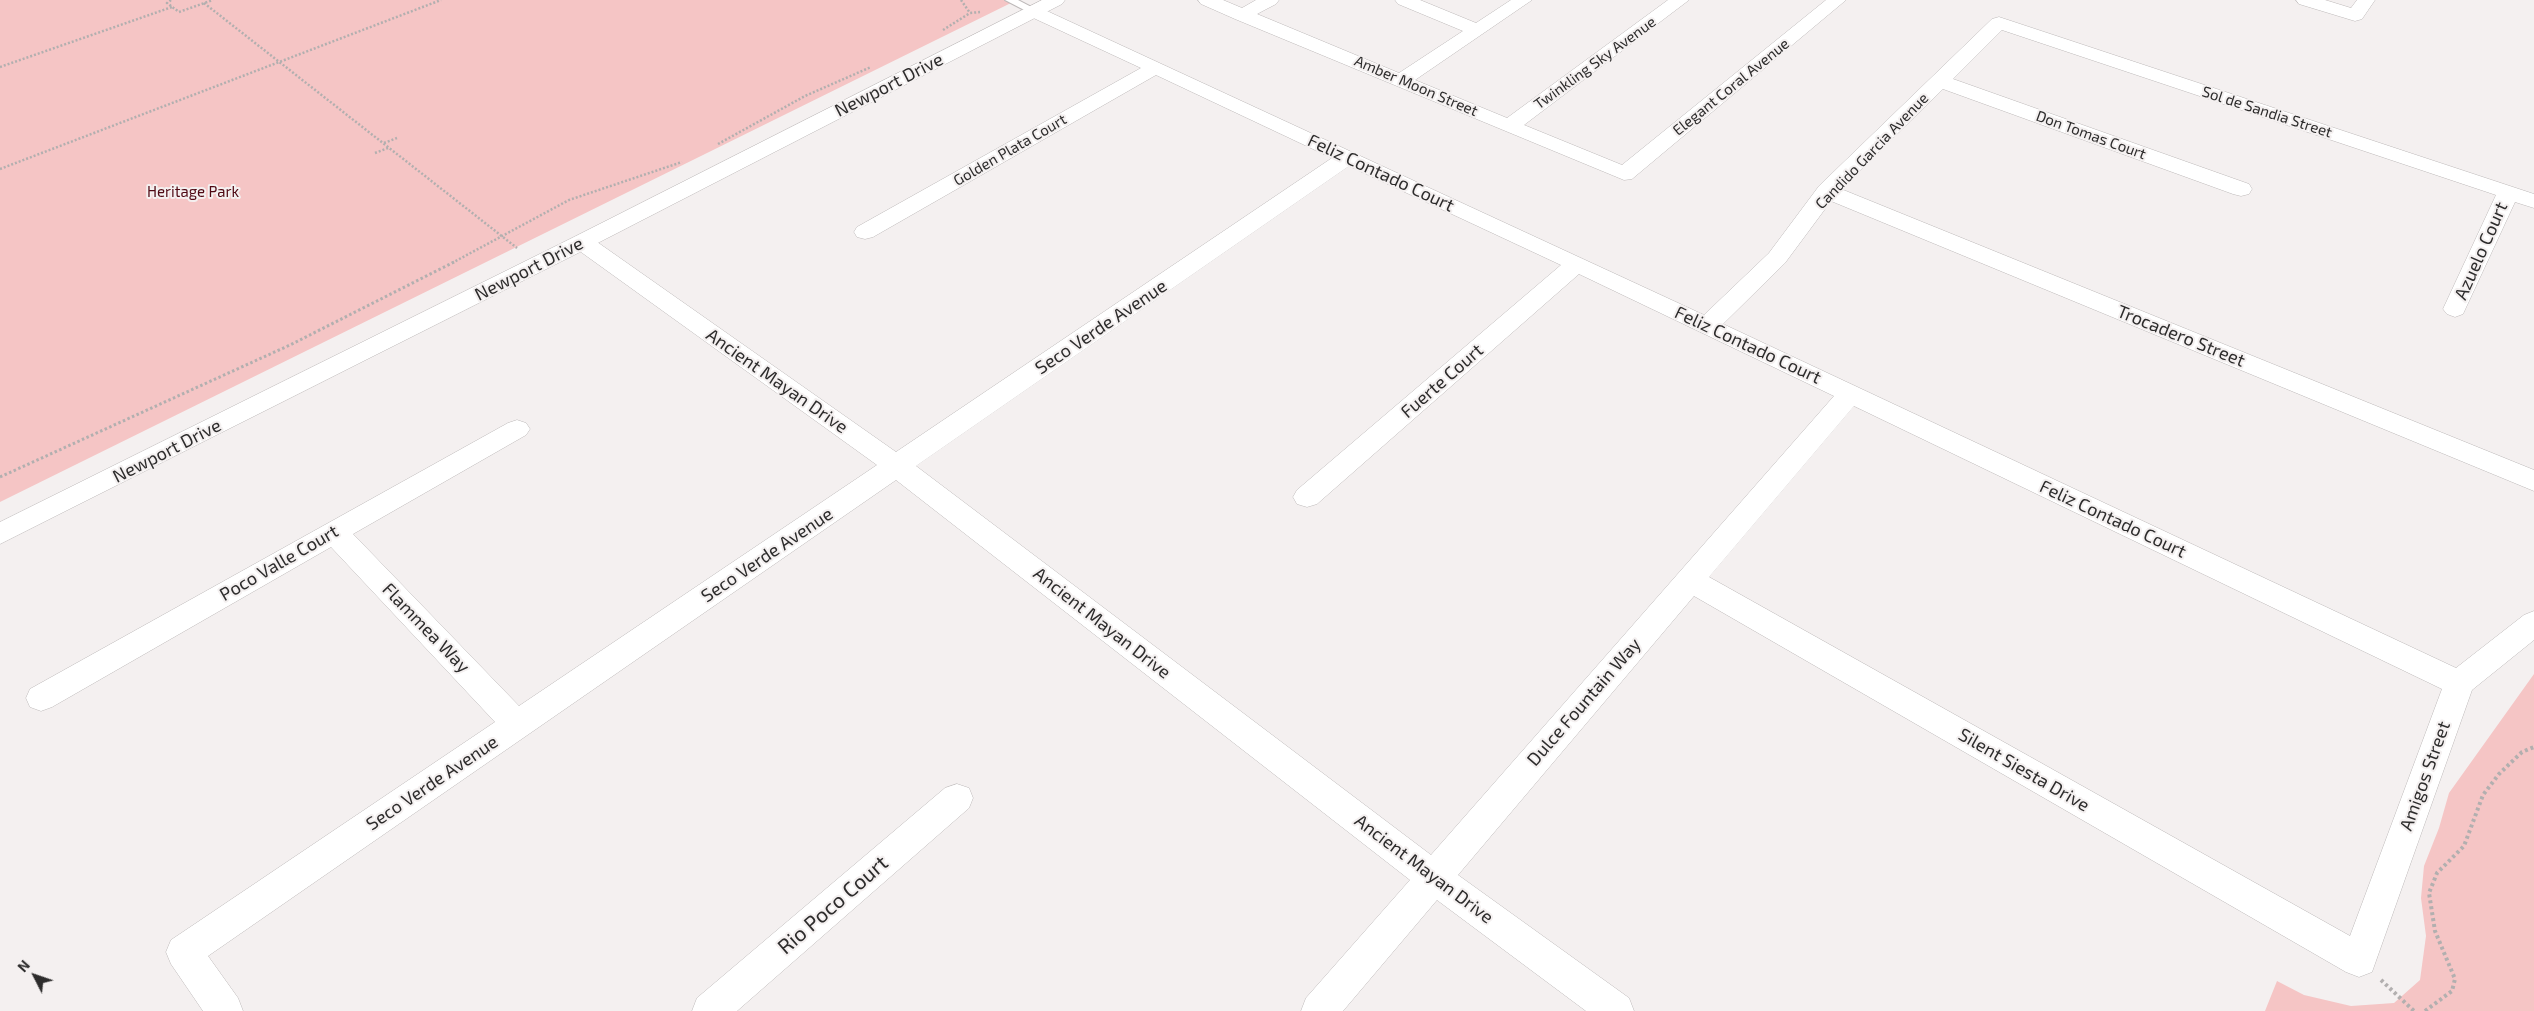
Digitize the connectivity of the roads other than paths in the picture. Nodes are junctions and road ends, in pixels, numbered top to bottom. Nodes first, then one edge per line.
1 (1010, 0) edge
2 (1056, 0) edge
3 (1207, 0) edge
4 (1270, 0) edge
5 (1404, 0) edge
6 (1522, 0) edge
7 (1680, 0) edge
8 (1837, 0) edge
9 (2305, 0) edge
10 (2361, 8) edge
11 (1034, 11) junction
12 (1242, 15) junction
13 (1999, 23) joint
14 (1477, 30) junction
15 (1155, 68) junction
16 (1401, 80) junction
17 (1940, 81) junction
18 (1509, 126) junction
19 (1348, 157) junction
20 (1624, 174) joint
21 (2241, 189) dead end
22 (1827, 191) junction
23 (2508, 192) junction
24 (2534, 201) edge
25 (865, 232) dead end
26 (582, 242) junction
27 (1577, 264) junction
28 (2455, 310) dead end
29 (1708, 326) junction
30 (1850, 394) junction
31 (517, 429) dead end
32 (898, 466) junction
33 (2534, 481) edge
34 (1307, 497) dead end
35 (334, 532) junction
36 (0, 534) edge
37 (1690, 580) junction
38 (2534, 623) edge
39 (2460, 683) junction
40 (41, 698) dead end
41 (517, 725) junction
42 (957, 798) dead end
43 (1433, 877) junction
44 (2359, 960) joint
45 (225, 1011) edge
46 (710, 1011) edge
47 (1319, 1011) edge
48 (1616, 1011) edge

1 - 11 lane
2 - 11 street, Newport Drive
3 - 12 street, Amber Moon Street
4 - 12 street
5 - 14 street
6 - 14 street
7 - 18 street, Twinkling Sky Avenue
8 - 20 street, Elegant Coral Avenue
9 - 10 street
11 - 15 street, Feliz Contado Court
11 - 26 street, Newport Drive
12 - 16 street, Amber Moon Street
13 - 17 street, Candido Garcia Avenue
13 - 23 street, Sol de Sandia Street
14 - 16 street
15 - 19 street, Feliz Contado Court
15 - 25 street, Golden Plata Court
16 - 18 street, Amber Moon Street
17 - 21 street, Don Tomas Court
17 - 22 street, Candido Garcia Avenue
18 - 20 street, Amber Moon Street
19 - 27 street, Feliz Contado Court
19 - 32 street, Seco Verde Avenue
22 - 29 street, Candido Garcia Avenue
22 - 33 street, Trocadero Street
23 - 24 street, Sol de Sandia Street
23 - 28 street, Azuelo Court
26 - 32 street, Ancient Mayan Drive
26 - 36 street, Newport Drive
27 - 29 street, Feliz Contado Court
27 - 34 street, Fuerte Court
29 - 30 street, Feliz Contado Court
30 - 37 street, Dulce Fountain Way
30 - 39 street, Feliz Contado Court
31 - 35 street, Poco Valle Court
32 - 41 street, Seco Verde Avenue
32 - 43 street, Ancient Mayan Drive
35 - 40 street, Poco Valle Court
35 - 41 street, Flammea Way
37 - 43 street, Dulce Fountain Way
37 - 44 street, Silent Siesta Drive
38 - 39 street
39 - 44 street, Amigos Street
41 - 45 street, Seco Verde Avenue
42 - 46 street, Rio Poco Court
43 - 47 street, Dulce Fountain Way
43 - 48 street, Ancient Mayan Drive

